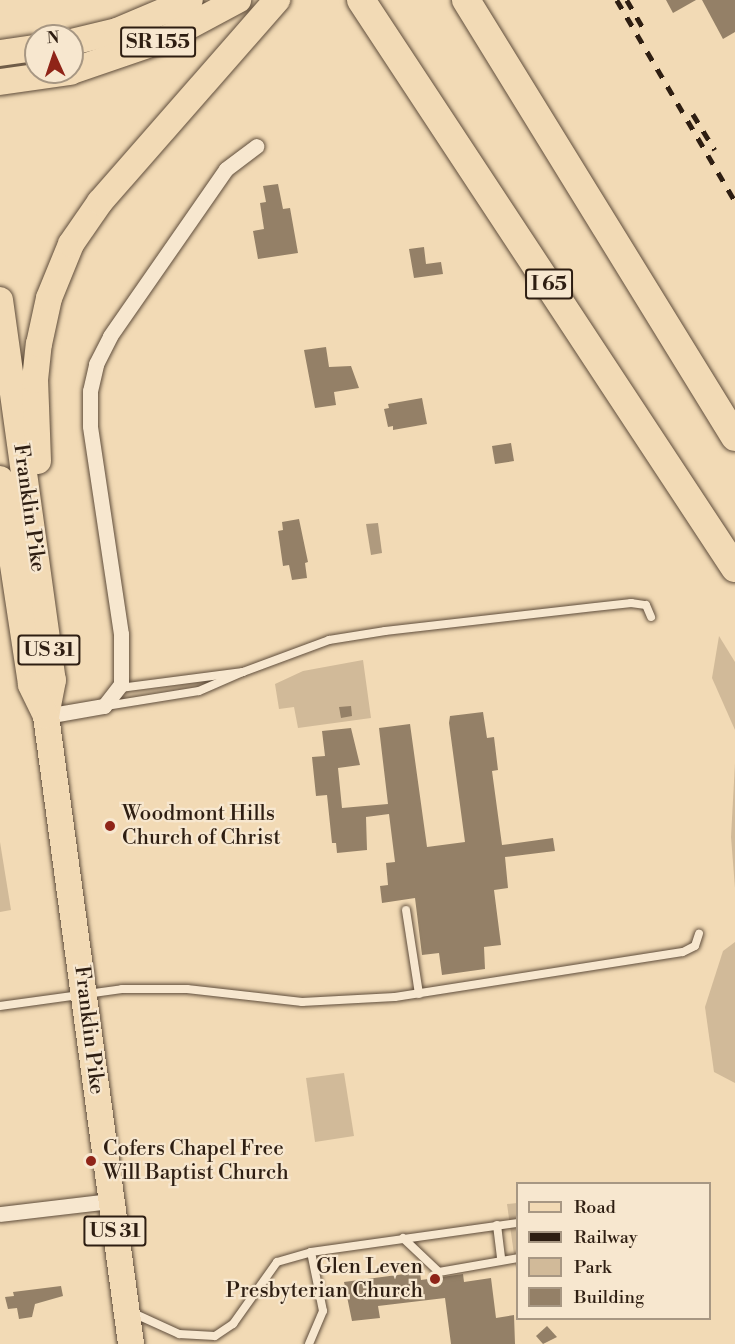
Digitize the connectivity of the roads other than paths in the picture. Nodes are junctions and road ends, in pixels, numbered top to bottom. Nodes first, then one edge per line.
1 (190, 0) edge
2 (238, 0) edge
3 (277, 0) edge
4 (361, 0) edge
5 (466, 0) edge
6 (474, 0) edge
7 (84, 39) edge
8 (24, 50) edge
9 (0, 53) edge
10 (84, 66) edge
11 (511, 72) junction
12 (24, 79) edge
13 (0, 82) edge
14 (256, 146) dead end
15 (1, 311) edge
16 (735, 437) edge
17 (0, 479) edge
18 (0, 515) edge
19 (735, 568) edge
20 (28, 586) junction
21 (651, 617) dead end
22 (243, 672) junction
23 (120, 688) junction
24 (104, 706) junction
25 (46, 716) junction
26 (406, 910) dead end
27 (699, 934) dead end
28 (84, 992) junction
29 (419, 994) junction
30 (0, 1005) edge
31 (111, 1202) junction
32 (0, 1214) edge
33 (516, 1223) edge
34 (497, 1226) junction
35 (404, 1238) junction
36 (311, 1252) junction
37 (516, 1258) edge
38 (501, 1260) junction
39 (126, 1310) junction
40 (131, 1344) edge
41 (309, 1344) edge

1 - 7 main road
2 - 10 main road, SR 155
3 - 20 main road
4 - 19 highway, I 65
5 - 11 highway
6 - 11 highway
8 - 9 main road
11 - 16 highway
12 - 13 main road, SR 155
14 - 23 street
15 - 20 main road, Franklin Pike / US 31
17 - 20 main road, Franklin Pike / US 31
18 - 20 main road
20 - 25 main road, Franklin Pike / US 31
21 - 22 lane
22 - 23 lane
22 - 24 lane
23 - 24 street
24 - 25 street
25 - 28 main road, Franklin Pike / US 31
26 - 29 lane
27 - 29 lane
28 - 29 lane
28 - 30 lane
28 - 31 main road, Franklin Pike / US 31
31 - 32 street
31 - 39 main road, Franklin Pike / US 31
33 - 34 lane
34 - 35 lane
34 - 38 lane
35 - 36 lane
35 - 38 lane
36 - 39 lane
36 - 41 lane
37 - 38 lane
39 - 40 main road, Franklin Pike / US 31

